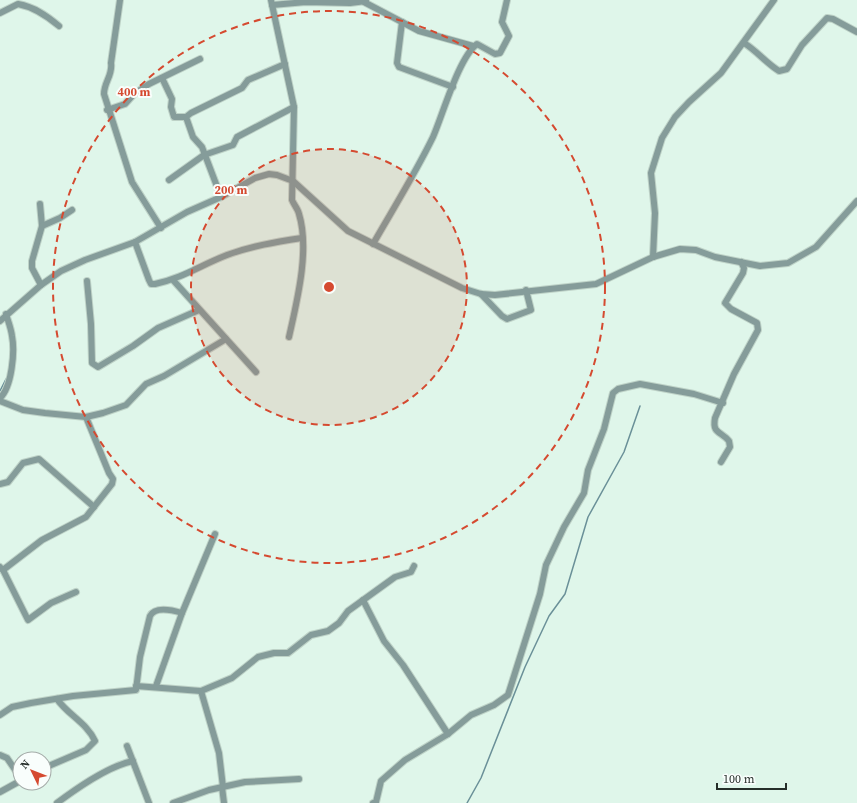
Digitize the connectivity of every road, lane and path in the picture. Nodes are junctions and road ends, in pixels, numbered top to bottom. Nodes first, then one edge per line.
1 (120, 0) edge
2 (507, 0) edge
3 (774, 0) edge
4 (366, 1) edge
5 (271, 2) edge
6 (0, 13) edge
7 (402, 22) junction
8 (58, 26) dead end
9 (857, 32) edge
10 (744, 43) junction
11 (473, 46) junction
12 (200, 59) dead end
13 (286, 64) junction
14 (162, 78) junction
15 (453, 87) junction
16 (294, 107) junction
17 (107, 110) junction
18 (186, 117) junction
19 (204, 155) junction
20 (169, 180) dead end
21 (293, 181) junction
22 (221, 198) junction
23 (857, 201) edge
24 (40, 204) dead end
25 (72, 210) dead end
26 (42, 226) junction
27 (161, 228) junction
28 (302, 238) junction
29 (135, 242) junction
30 (373, 244) junction
31 (653, 257) junction
32 (741, 262) junction
33 (173, 280) junction
34 (87, 282) dead end
35 (41, 285) junction
36 (526, 290) junction
37 (481, 294) junction
38 (200, 310) junction
39 (6, 314) junction
40 (0, 321) edge
41 (289, 336) dead end
42 (226, 339) junction
43 (256, 372) dead end
44 (0, 399) edge
45 (723, 403) junction
46 (86, 417) junction
47 (721, 462) dead end
48 (0, 484) edge
49 (94, 507) junction
50 (215, 534) dead end
51 (414, 566) dead end
52 (1, 568) edge
53 (76, 592) dead end
54 (363, 600) junction
55 (182, 613) junction
56 (136, 686) junction
57 (156, 686) junction
58 (201, 691) junction
59 (57, 699) junction
60 (0, 715) edge
61 (448, 734) junction
62 (127, 746) dead end
63 (0, 755) edge
64 (133, 761) junction
65 (12, 765) edge
66 (52, 765) edge
67 (299, 779) dead end
68 (12, 785) edge
69 (223, 787) junction
70 (0, 792) edge
71 (57, 803) edge
72 (149, 803) edge
73 (173, 803) edge
74 (224, 803) edge
75 (373, 803) edge

1 - 17 street
2 - 11 street
3 - 10 street
4 - 5 street
4 - 7 street
5 - 13 street
6 - 8 street
7 - 11 street
7 - 15 street
9 - 10 street
10 - 31 street
11 - 15 street
12 - 14 street
13 - 16 street
13 - 18 street
14 - 17 street
14 - 18 street
15 - 30 street
16 - 19 street
16 - 21 street
17 - 27 street
18 - 19 street
19 - 20 street
19 - 22 street
21 - 22 street
21 - 28 street
21 - 30 street
22 - 27 street
23 - 32 street
24 - 26 street
25 - 26 street
26 - 35 street
27 - 29 street
28 - 33 street
28 - 41 street
29 - 33 street
29 - 35 street
30 - 37 street
31 - 32 street
31 - 36 street
32 - 45 street
33 - 38 street
34 - 38 street
35 - 39 street
36 - 37 street
36 - 37 street
38 - 42 street
39 - 40 street
39 - 44 street
42 - 43 street
42 - 46 street
44 - 46 street
45 - 47 street
45 - 61 street
46 - 49 street
48 - 49 street
49 - 52 street
50 - 55 street
51 - 54 street
52 - 53 street
54 - 58 street
54 - 61 street
55 - 56 street
55 - 57 street
56 - 57 street
56 - 59 street
57 - 58 street
58 - 69 street
59 - 60 street
59 - 66 street
61 - 75 street
62 - 64 street
63 - 65 street
64 - 71 street
64 - 72 street
67 - 69 street
68 - 70 street
69 - 73 street
69 - 74 street

